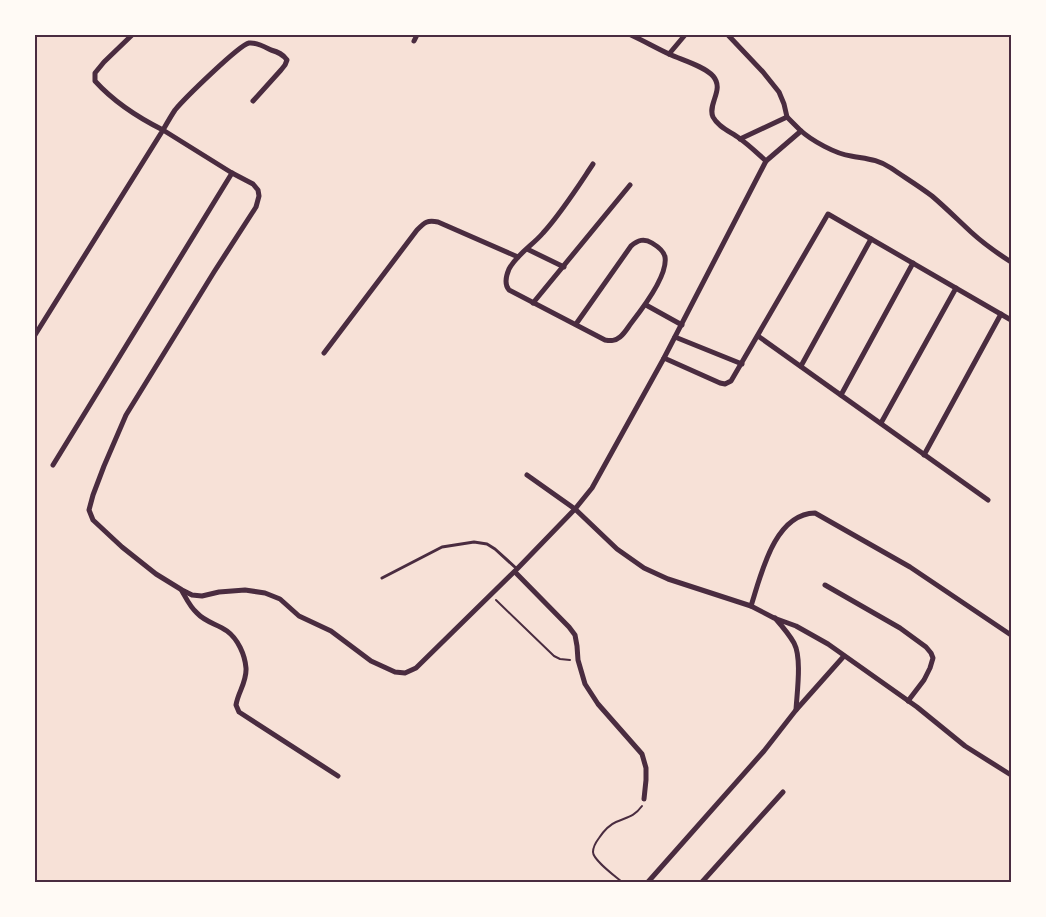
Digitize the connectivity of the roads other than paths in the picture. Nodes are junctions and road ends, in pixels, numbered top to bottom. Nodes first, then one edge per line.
1 (132, 35) edge
2 (418, 35) edge
3 (631, 35) edge
4 (685, 35) edge
5 (728, 35) edge
6 (414, 41) dead end
7 (669, 54) junction
8 (253, 101) dead end
9 (787, 116) junction
10 (162, 130) junction
11 (801, 131) junction
12 (740, 139) junction
13 (766, 161) junction
14 (593, 164) dead end
15 (232, 173) junction
16 (630, 185) dead end
17 (871, 239) junction
18 (527, 250) junction
19 (518, 257) junction
20 (1011, 262) edge
21 (913, 263) junction
22 (564, 267) junction
23 (956, 288) junction
24 (533, 303) junction
25 (646, 305) junction
26 (1002, 314) junction
27 (1011, 320) edge
28 (576, 324) junction
29 (682, 324) junction
30 (35, 335) edge
31 (758, 336) junction
32 (675, 337) junction
33 (324, 353) dead end
34 (664, 358) junction
35 (742, 364) junction
36 (801, 366) junction
37 (840, 395) junction
38 (881, 424) junction
39 (924, 455) junction
40 (53, 465) dead end
41 (527, 475) dead end
42 (988, 500) dead end
43 (575, 509) junction
44 (516, 571) junction
45 (382, 578) dead end
46 (825, 585) dead end
47 (182, 590) junction
48 (751, 606) junction
49 (774, 618) junction
50 (1011, 635) edge
51 (844, 656) junction
52 (908, 701) junction
53 (796, 710) junction
54 (1011, 775) edge
55 (338, 776) dead end
56 (783, 792) dead end
57 (644, 799) road end
58 (648, 882) edge
59 (702, 882) edge

1 - 10 street
2 - 6 street
3 - 7 street
4 - 7 street
5 - 9 street
7 - 12 street
8 - 10 street
9 - 11 street
9 - 12 street
10 - 15 street
10 - 30 street
11 - 13 street
11 - 20 street
12 - 13 street
13 - 29 street
14 - 18 street
15 - 40 street
15 - 47 street
16 - 22 street
17 - 21 street
17 - 31 street
17 - 36 street
18 - 19 street
18 - 22 street
19 - 24 street
19 - 33 street
21 - 23 street
21 - 37 street
22 - 24 street
23 - 26 street
23 - 38 street
24 - 28 street
25 - 28 street
25 - 28 street
25 - 29 street
26 - 27 street
26 - 39 street
29 - 32 street
31 - 35 street
31 - 36 street
32 - 34 street
32 - 35 street
34 - 35 street
34 - 43 street
36 - 37 street
37 - 38 street
38 - 39 street
39 - 42 street
41 - 43 street
43 - 44 street
43 - 48 street
44 - 45 lane
44 - 47 street
44 - 57 street
46 - 52 street
47 - 55 street
48 - 49 street
48 - 50 street
49 - 51 street
49 - 53 street
51 - 52 street
51 - 53 street
52 - 54 street
53 - 58 street
56 - 59 street

